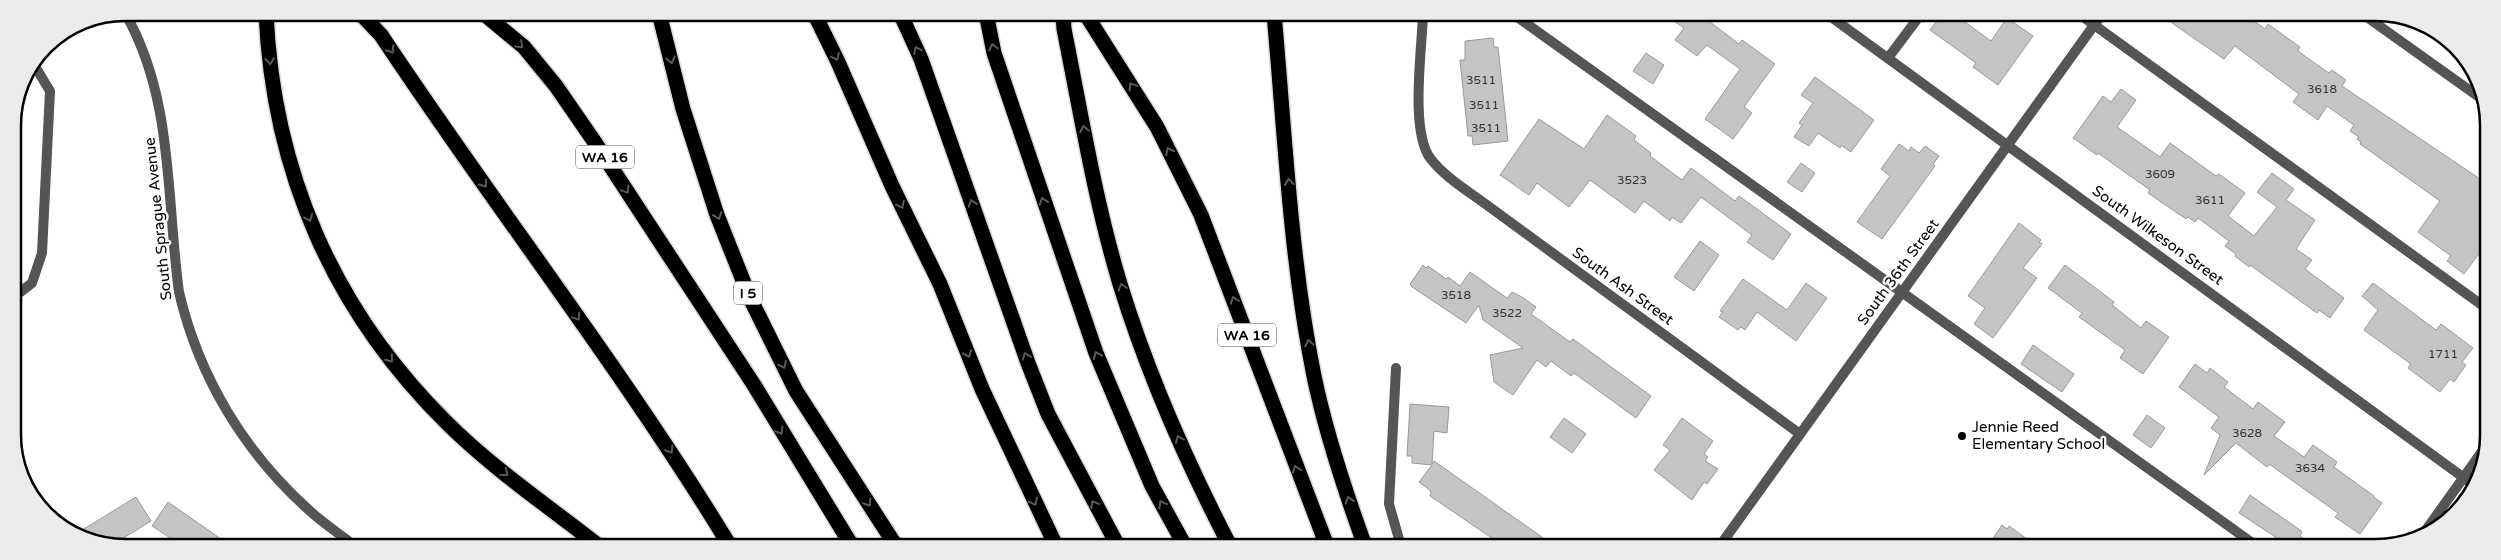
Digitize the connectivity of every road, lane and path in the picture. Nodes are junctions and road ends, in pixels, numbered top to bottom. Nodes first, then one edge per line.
1 (129, 21) edge
2 (267, 21) edge
3 (368, 21) edge
4 (493, 21) edge
5 (661, 21) edge
6 (818, 21) edge
7 (904, 21) edge
8 (988, 21) edge
9 (1064, 21) edge
10 (1091, 21) edge
11 (1275, 21) edge
12 (1422, 21) edge
13 (1523, 21) edge
14 (1836, 21) edge
15 (1916, 21) edge
16 (2089, 21) edge
17 (2097, 21) edge
18 (2372, 21) edge
19 (2094, 25) junction
20 (1888, 58) junction
21 (37, 70) edge
22 (2475, 94) edge
23 (2008, 144) junction
24 (21, 292) edge
25 (1902, 294) junction
26 (2480, 304) edge
27 (1396, 368) dead end
28 (1800, 434) junction
29 (2474, 468) edge
30 (2468, 480) edge
31 (2433, 522) edge
32 (346, 539) edge
33 (590, 539) edge
34 (726, 539) edge
35 (848, 539) edge
36 (891, 539) edge
37 (1053, 539) edge
38 (1114, 539) edge
39 (1181, 539) edge
40 (1227, 539) edge
41 (1324, 539) edge
42 (1363, 539) edge
43 (1399, 539) edge
44 (1725, 539) edge
45 (2247, 539) edge

1 - 32 street, South Sprague Avenue
2 -> 33 highway
3 -> 34 highway
4 -> 35 highway, WA 16
5 -> 36 highway, I 5
6 -> 37 highway
38 -> 7 highway
39 -> 8 highway
40 -> 9 highway
41 -> 10 highway, WA 16
42 -> 11 highway
12 - 28 street, South Ash Street
13 - 25 street
14 - 20 street, South Wilkeson Street
15 - 20 street
16 - 19 street
17 - 19 street, South 36th Street
18 - 22 street
19 - 23 street, South 36th Street
19 - 26 street
20 - 23 street, South Wilkeson Street
21 - 24 street
23 - 25 street, South 36th Street
23 - 30 street, South Wilkeson Street
25 - 28 street, South 36th Street
25 - 45 street
27 - 43 street
28 - 44 street, South 36th Street
29 - 30 street
30 - 31 street

